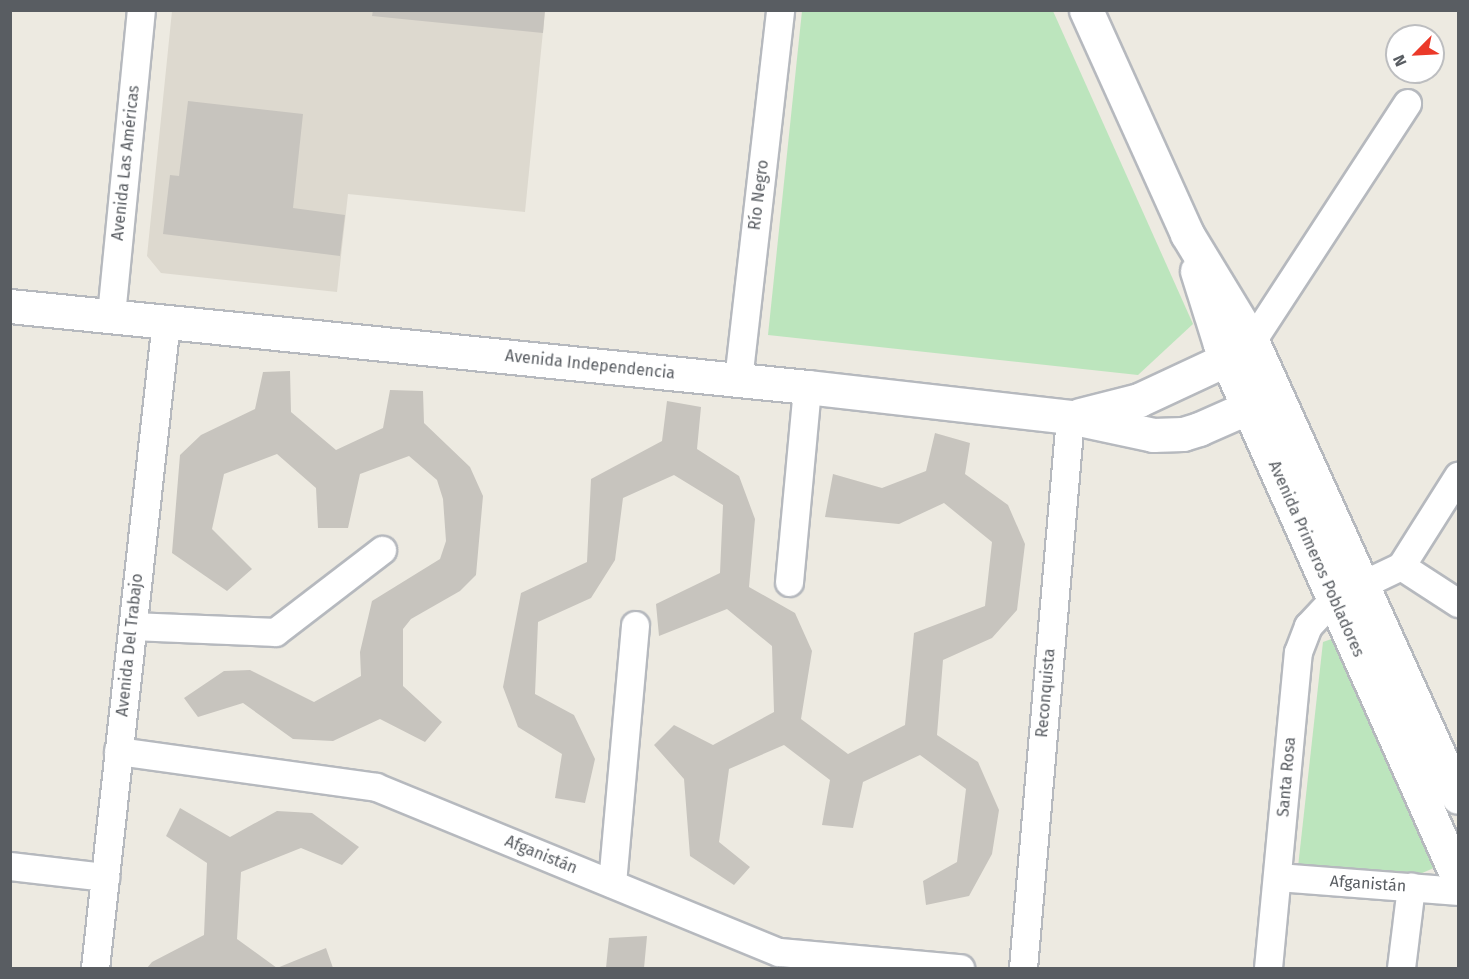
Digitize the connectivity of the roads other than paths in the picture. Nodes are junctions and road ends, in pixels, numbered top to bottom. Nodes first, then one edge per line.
1 (141, 10) edge
2 (780, 10) edge
3 (1086, 10) edge
4 (1407, 103) dead end
5 (10, 306) edge
6 (111, 315) junction
7 (166, 321) junction
8 (1247, 354) junction
9 (738, 380) junction
10 (807, 387) junction
11 (1262, 402) junction
12 (1070, 417) junction
13 (1458, 476) edge
14 (382, 550) dead end
15 (1401, 566) junction
16 (789, 582) dead end
17 (1348, 591) junction
18 (1458, 603) edge
19 (635, 625) dead end
20 (133, 626) junction
21 (118, 751) junction
22 (1458, 797) edge
23 (10, 866) edge
24 (105, 877) junction
25 (1278, 877) junction
26 (1458, 878) edge
27 (612, 883) junction
28 (1411, 887) junction
29 (1458, 891) edge
30 (778, 960) edge
31 (95, 969) edge
32 (960, 969) edge
33 (1023, 969) edge
34 (1268, 969) edge
35 (1401, 969) edge

1 - 6 street, Avenida Las Américas
2 - 9 street, Río Negro
3 - 8 street, Avenida Primeros Pobladores
4 - 8 street
5 - 6 street, Avenida Independencia
6 - 7 street, Avenida Independencia
7 - 9 street, Avenida Independencia
7 - 20 street, Avenida Del Trabajo
8 - 11 street, Avenida Primeros Pobladores
8 - 12 street, Avenida Independencia
9 - 10 street, Avenida Independencia
10 - 12 street, Avenida Independencia
10 - 16 street
11 - 12 street, Avenida Independencia
11 - 17 street, Avenida Primeros Pobladores
12 - 33 street, Reconquista
13 - 15 street
14 - 20 street
15 - 17 street
15 - 18 street
17 - 22 street, Avenida Primeros Pobladores
17 - 25 street, Santa Rosa
17 - 26 street, Avenida Primeros Pobladores
19 - 27 street
20 - 21 street, Avenida Del Trabajo
21 - 24 street, Avenida Del Trabajo
21 - 27 street, Afganistán
23 - 24 street
24 - 31 street, Avenida Del Trabajo
25 - 28 street, Afganistán
25 - 34 street, Santa Rosa
27 - 30 street, Afganistán
28 - 29 street, Afganistán
28 - 35 street
30 - 32 street, Afganistán

